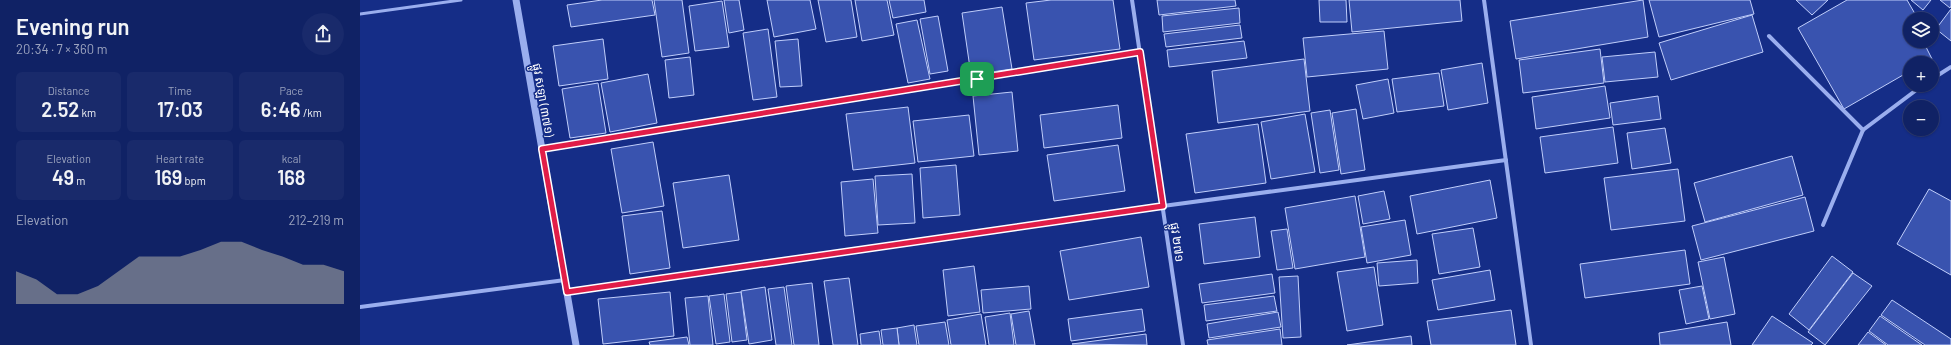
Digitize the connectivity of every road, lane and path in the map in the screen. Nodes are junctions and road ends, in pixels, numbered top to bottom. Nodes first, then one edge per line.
1 (461, 0) edge
2 (516, 0) edge
3 (1132, 0) edge
4 (1484, 0) edge
5 (360, 14) edge
6 (1769, 36) dead end
7 (1140, 52) junction
8 (1951, 67) edge
9 (1939, 75) edge
10 (1914, 92) edge
11 (1863, 130) junction
12 (542, 149) junction
13 (1506, 160) junction
14 (1163, 206) junction
15 (1823, 225) dead end
16 (565, 280) junction
17 (567, 292) junction
18 (360, 308) edge
19 (576, 345) edge
20 (1183, 345) edge
21 (1531, 345) edge

1 - 5 lane
2 - 12 street, ផ្លូវ សឡា (៣៧១)
3 - 7 street, ផ្លូវ ២៧១
4 - 13 street
6 - 11 street
7 - 12 street
7 - 14 street, ផ្លូវ ២៧១
8 - 9 street
10 - 11 street
11 - 15 street
12 - 16 street, ផ្លូវ សឡា (៣៧១)
13 - 14 street
13 - 21 street
14 - 17 street
14 - 20 street, ផ្លូវ ២៧១
16 - 17 street, ផ្លូវ សឡា (៣៧១)
16 - 18 street
17 - 19 street, ផ្លូវ សឡា (៣៧១)

